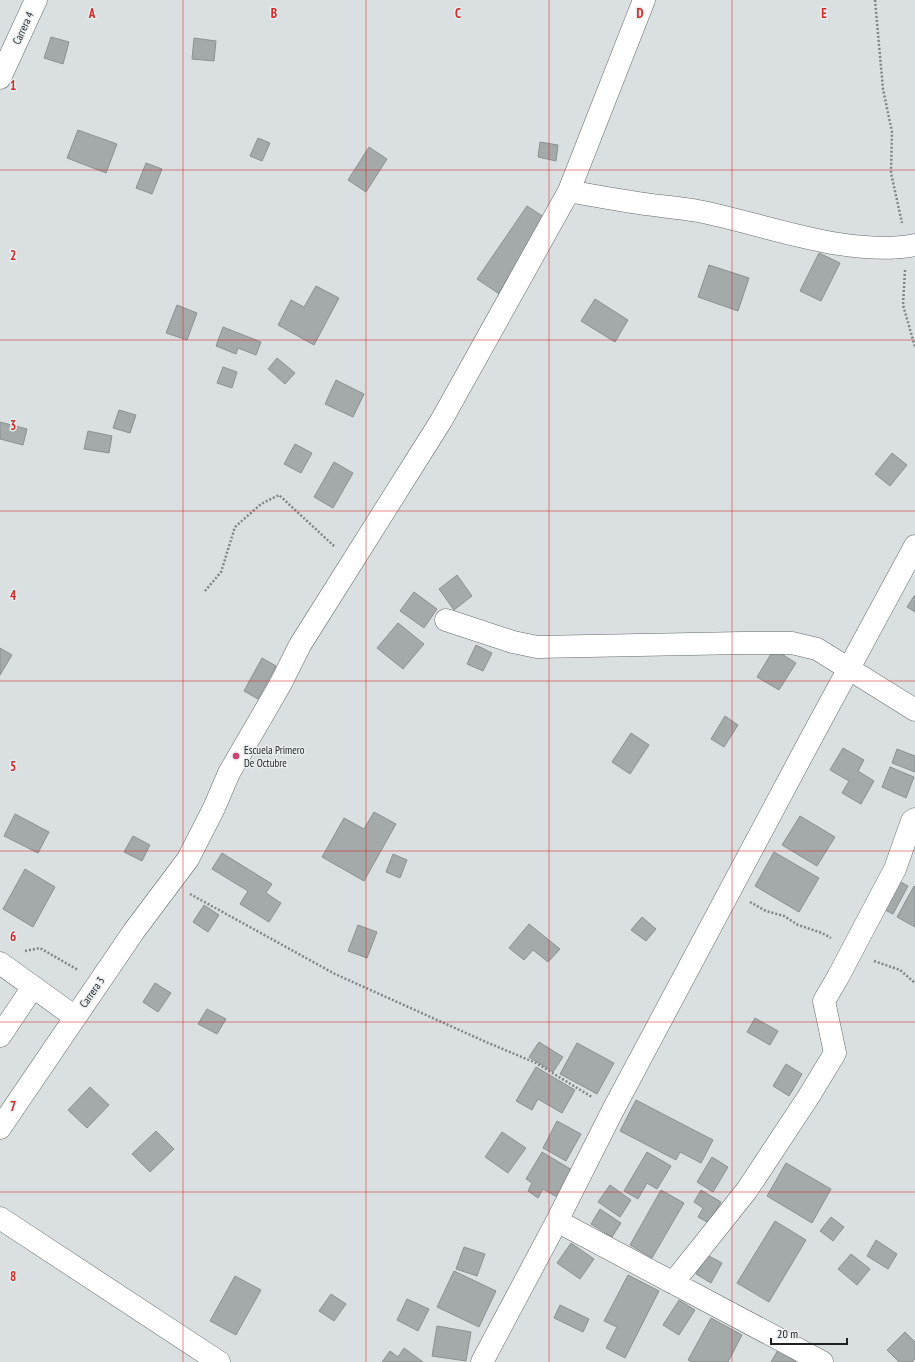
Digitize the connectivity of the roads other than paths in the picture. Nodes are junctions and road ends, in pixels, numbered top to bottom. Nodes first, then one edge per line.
1 (36, 0) edge
2 (644, 0) edge
3 (0, 78) edge
4 (569, 192) junction
5 (915, 245) edge
6 (915, 546) edge
7 (446, 620) dead end
8 (848, 668) junction
9 (915, 710) edge
10 (915, 819) edge
11 (0, 963) edge
12 (33, 987) junction
13 (75, 1017) junction
14 (0, 1036) edge
15 (0, 1128) edge
16 (0, 1218) edge
17 (557, 1221) junction
18 (673, 1283) junction
19 (219, 1362) edge
20 (482, 1362) edge
21 (822, 1362) edge

1 - 3 street, Carrera 4
2 - 4 street, Carrera 3
4 - 5 street
4 - 13 street, Carrera 3
6 - 8 street
7 - 8 street
8 - 9 street
8 - 17 street
10 - 18 street
11 - 12 street
12 - 13 street
12 - 14 street
13 - 15 street, Carrera 3
16 - 19 street
17 - 18 street
17 - 20 street
18 - 21 street

